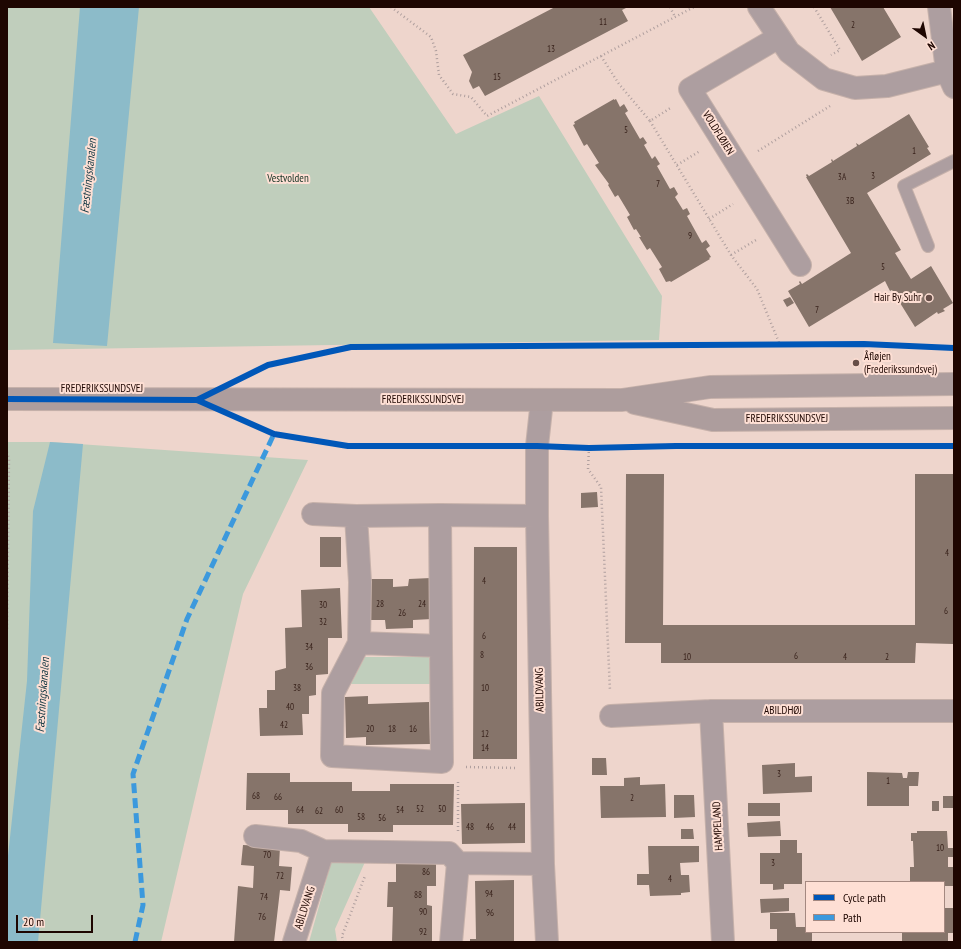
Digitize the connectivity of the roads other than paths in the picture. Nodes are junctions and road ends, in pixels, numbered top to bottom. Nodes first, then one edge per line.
1 (759, 7) edge
2 (939, 7) edge
3 (779, 37) junction
4 (951, 79) edge
5 (954, 161) edge
6 (928, 246) dead end
7 (800, 265) dead end
8 (954, 384) edge
9 (7, 399) edge
10 (542, 400) junction
11 (622, 400) junction
12 (954, 418) edge
13 (313, 514) dead end
14 (440, 515) junction
15 (356, 516) junction
16 (537, 516) junction
17 (358, 643) junction
18 (441, 646) junction
19 (711, 710) junction
20 (954, 711) edge
21 (612, 716) road end
22 (255, 836) dead end
23 (324, 851) junction
24 (458, 863) junction
25 (543, 864) junction
26 (294, 942) edge
27 (450, 942) edge
28 (547, 942) edge
29 (724, 942) edge

1 - 3 street
2 - 4 street
3 - 4 street
3 - 7 street, VOLDFLØJEN
5 - 6 lane
8 - 11 main road, FREDERIKSSUNDSVEJ
9 - 10 main road, FREDERIKSSUNDSVEJ
10 - 11 main road, FREDERIKSSUNDSVEJ
10 - 16 street, ABILDVANG
11 - 12 main road, FREDERIKSSUNDSVEJ
13 - 15 street
14 - 15 street
14 - 16 street
14 - 18 street
15 - 17 street
16 - 25 street, ABILDVANG
17 - 18 street
17 - 18 street
19 - 20 street, ABILDHØJ
19 - 21 street, ABILDHØJ
19 - 29 street, HAMPELAND
22 - 23 street
23 - 24 street
23 - 26 street, ABILDVANG
24 - 25 street
24 - 27 street
25 - 28 street, ABILDVANG

